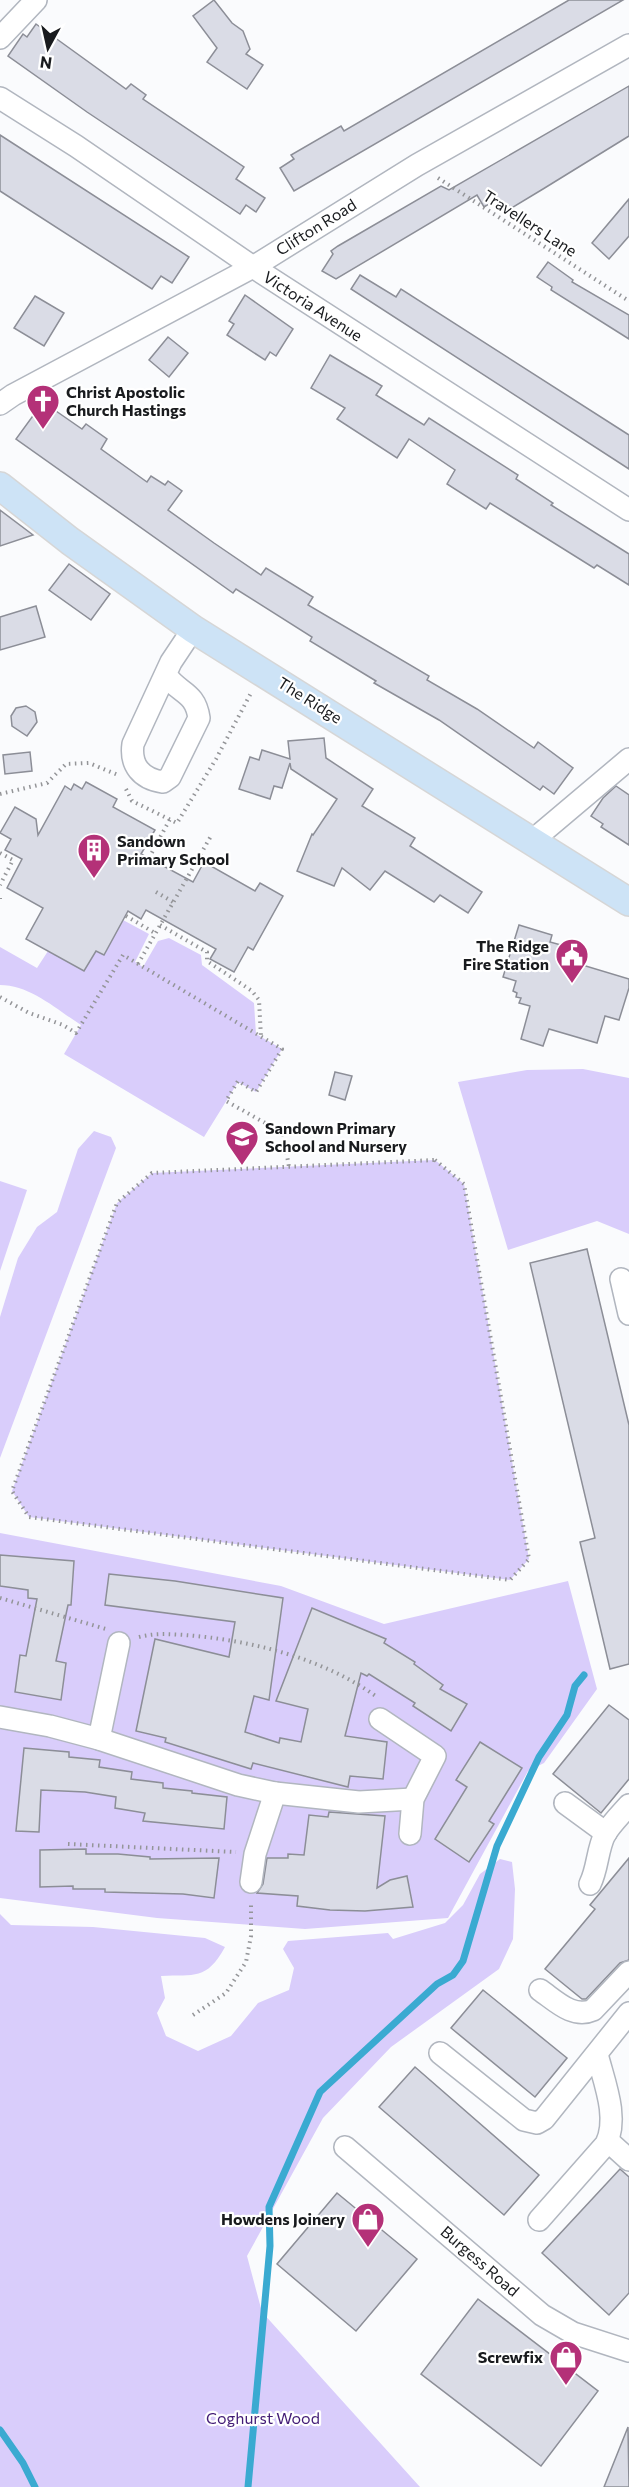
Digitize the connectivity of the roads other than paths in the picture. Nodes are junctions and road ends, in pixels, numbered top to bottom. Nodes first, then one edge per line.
1 (36, 0) edge
2 (0, 38) edge
3 (629, 45) edge
4 (0, 98) edge
5 (253, 267) junction
6 (0, 404) edge
7 (0, 486) edge
8 (629, 510) edge
9 (193, 628) junction
10 (166, 675) dead end
11 (629, 759) edge
12 (532, 840) junction
13 (629, 902) edge
14 (621, 1280) dead end
15 (629, 1314) edge
16 (119, 1643) road end
17 (0, 1717) edge
18 (380, 1719) road end
19 (99, 1739) junction
20 (275, 1793) junction
21 (413, 1799) junction
22 (565, 1803) dead end
23 (629, 1805) edge
24 (606, 1833) junction
25 (410, 1834) dead end
26 (250, 1882) road end
27 (590, 1884) dead end
28 (629, 1972) edge
29 (540, 1990) dead end
30 (629, 2013) edge
31 (601, 2049) junction
32 (440, 2053) dead end
33 (608, 2141) junction
34 (345, 2147) dead end
35 (629, 2160) edge
36 (540, 2220) dead end
37 (629, 2351) edge

1 - 2 street
3 - 5 street, Clifton Road
4 - 5 street, Victoria Avenue
5 - 6 street, Clifton Road
5 - 8 street, Victoria Avenue
7 - 9 main road, The Ridge
9 - 10 street
9 - 12 main road, The Ridge
11 - 12 street
12 - 13 main road, The Ridge
14 - 15 street
16 - 19 street
17 - 19 street
18 - 21 street
19 - 20 street
20 - 21 street
20 - 26 street
21 - 25 street
22 - 24 street
23 - 24 street
24 - 27 street
28 - 29 street
30 - 31 street
31 - 32 street
31 - 33 street
33 - 35 street
33 - 36 street
34 - 37 street, Burgess Road

